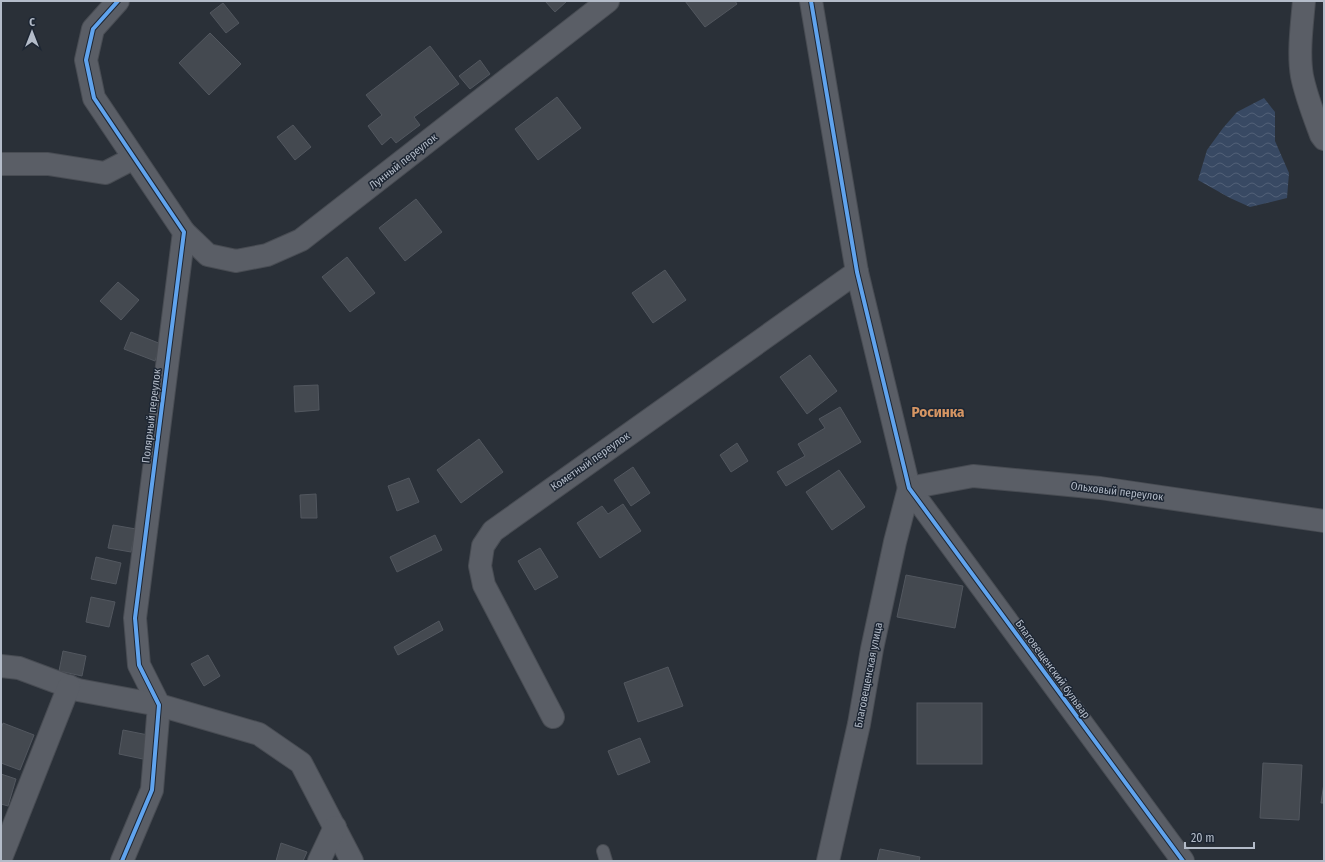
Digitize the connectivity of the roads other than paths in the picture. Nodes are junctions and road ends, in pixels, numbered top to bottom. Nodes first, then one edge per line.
1 (118, 1) edge
2 (608, 1) edge
3 (811, 1) edge
4 (1304, 1) edge
5 (1324, 140) edge
6 (134, 158) junction
7 (1, 164) edge
8 (184, 232) junction
9 (856, 272) junction
10 (909, 488) junction
11 (1324, 521) edge
12 (1, 666) edge
13 (69, 686) junction
14 (159, 705) junction
15 (553, 717) dead end
16 (334, 827) junction
17 (1, 858) edge
18 (122, 861) edge
19 (319, 861) edge
20 (352, 861) edge
21 (828, 861) edge
22 (1183, 861) edge

1 - 6 street
2 - 8 street, Лунный переулок
3 - 9 street
4 - 5 street
6 - 7 street
6 - 8 street
8 - 14 street, Полярный переулок
9 - 10 street
9 - 15 street, Кометный переулок
10 - 11 street, Ольховый переулок
10 - 21 street, Благовещенская улица
10 - 22 street, Благовещенский бульвар
12 - 13 street
13 - 14 street
13 - 17 street
14 - 16 street
14 - 18 street
16 - 19 street
16 - 20 street

